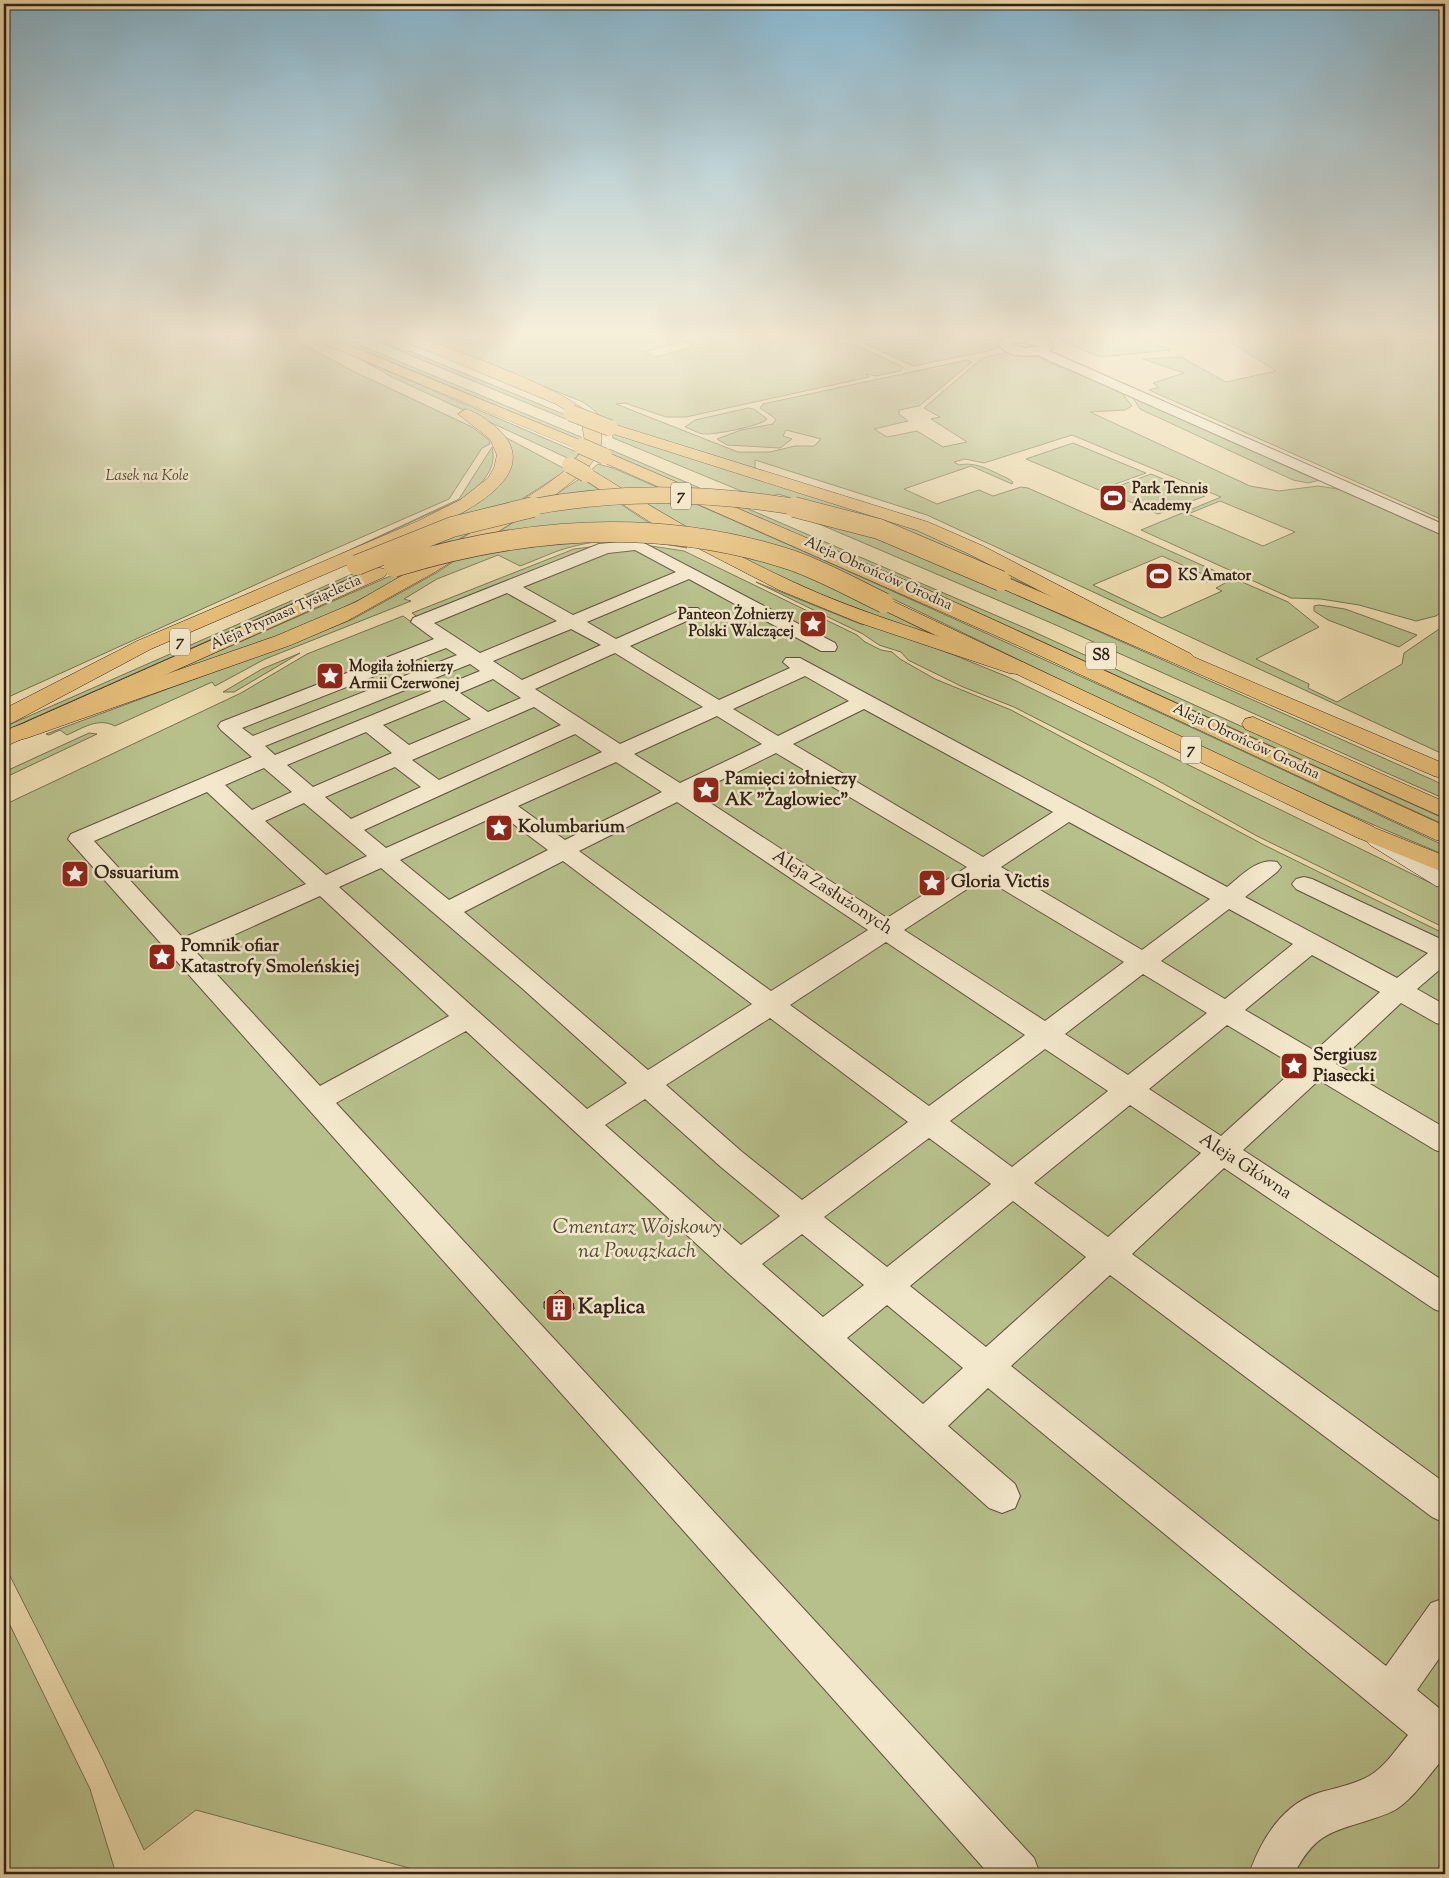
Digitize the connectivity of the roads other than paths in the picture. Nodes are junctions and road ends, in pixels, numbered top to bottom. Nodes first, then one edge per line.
1 (474, 420) edge
2 (478, 420) edge
3 (529, 420) edge
4 (536, 420) edge
5 (579, 420) edge
6 (585, 420) edge
7 (1193, 420) edge
8 (514, 436) dead end
9 (580, 439) junction
10 (608, 443) junction
11 (564, 461) dead end
12 (1445, 531) edge
13 (689, 573) junction
14 (510, 587) junction
15 (692, 612) dead end
16 (572, 622) junction
17 (449, 640) junction
18 (616, 646) junction
19 (828, 647) dead end
20 (1184, 658) junction
21 (399, 659) junction
22 (483, 662) junction
23 (1017, 668) junction
24 (423, 676) junction
25 (446, 692) junction
26 (529, 693) junction
27 (864, 701) junction
28 (717, 708) junction
29 (486, 720) junction
30 (368, 724) junction
31 (578, 725) junction
32 (8, 727) edge
33 (777, 744) junction
34 (618, 752) junction
35 (263, 756) junction
36 (402, 756) junction
37 (1444, 772) edge
38 (210, 783) junction
39 (437, 789) junction
40 (680, 793) junction
41 (309, 794) junction
42 (502, 805) junction
43 (1445, 811) edge
44 (1069, 812) junction
45 (250, 819) junction
46 (349, 828) junction
47 (1365, 832) junction
48 (1445, 835) edge
49 (564, 851) junction
50 (383, 858) junction
51 (1445, 865) edge
52 (983, 867) junction
53 (1269, 867) dead end
54 (1445, 880) edge
55 (1304, 884) dead end
56 (323, 885) junction
57 (1228, 898) junction
58 (447, 912) junction
59 (886, 929) junction
60 (1311, 943) junction
61 (179, 950) junction
62 (1445, 951) edge
63 (1143, 962) junction
64 (1398, 990) junction
65 (770, 1004) junction
66 (1226, 1011) junction
67 (1445, 1016) edge
68 (468, 1018) junction
69 (1046, 1034) junction
70 (1317, 1065) junction
71 (646, 1084) junction
72 (1128, 1089) junction
73 (317, 1101) junction
74 (929, 1122) junction
75 (584, 1124) junction
76 (1445, 1142) edge
77 (1222, 1151) junction
78 (1012, 1184) junction
79 (802, 1217) junction
80 (1108, 1255) junction
81 (739, 1264) junction
82 (885, 1285) junction
83 (1445, 1299) edge
84 (822, 1338) junction
85 (986, 1366) junction
86 (922, 1426) junction
87 (1002, 1496) dead end
88 (1445, 1505) edge
89 (1445, 1617) edge
90 (1390, 1694) junction
91 (1442, 1735) edge
92 (1018, 1874) edge
93 (1271, 1874) edge

1 - 32 main road
2 - 8 main road
3 - 9 main road, Aleja Obrońców Grodna / S8
4 - 9 main road, Aleja Obrońców Grodna / S8
5 - 10 main road, bridge
6 - 32 main road
7 - 12 street
9 - 10 main road, Aleja Obrońców Grodna / S8, bridge
10 - 20 main road
10 - 43 main road, Aleja Obrońców Grodna / S8
10 - 48 main road, Aleja Obrońców Grodna / S8
11 - 23 main road, bridge
13 - 14 street
13 - 16 street
13 - 19 street
14 - 16 street
14 - 17 street, Aleja Zasłużonych
15 - 18 street
16 - 18 street
16 - 22 street
17 - 21 street
17 - 22 street, Aleja Zasłużonych
18 - 26 street
18 - 28 street
20 - 32 main road, Aleja Prymasa Tysiąclecia / 7, bridge
20 - 37 main road, 7
21 - 24 street
21 - 35 street
22 - 24 street
22 - 25 street
22 - 26 street, Aleja Zasłużonych
23 - 32 main road, Aleja Prymasa Tysiąclecia / 7, bridge
23 - 47 main road, Aleja Obrońców Grodna / 7
24 - 25 street
24 - 35 street
25 - 29 street
25 - 30 street
26 - 29 street
26 - 31 street, Aleja Zasłużonych
27 - 28 street
27 - 33 street
27 - 44 street
28 - 33 street
28 - 34 street
29 - 36 street
30 - 35 street
30 - 36 street
31 - 34 street, Aleja Zasłużonych
31 - 39 street
33 - 40 street
33 - 52 street
34 - 40 street, Aleja Zasłużonych
34 - 42 street
35 - 38 street
35 - 41 street
36 - 39 street
36 - 41 street
38 - 45 street
38 - 61 street
39 - 46 street
40 - 49 street
40 - 59 street, Aleja Zasłużonych
41 - 45 street
41 - 46 street
42 - 49 street
42 - 50 street
44 - 52 street
44 - 57 street
45 - 56 street
46 - 50 street
47 - 51 main road, 7
47 - 54 main road
49 - 58 street
49 - 65 street
50 - 56 street
50 - 58 street
52 - 59 street
52 - 63 street
53 - 57 street
55 - 62 street
56 - 61 street
56 - 68 street
57 - 60 street
57 - 63 street
58 - 71 street
59 - 65 street
59 - 69 street, Aleja Zasłużonych
60 - 64 street
60 - 66 street
61 - 73 street
62 - 64 street
63 - 66 street
63 - 69 street
64 - 67 street
64 - 70 street
65 - 71 street
65 - 74 street
66 - 70 street
66 - 72 street
68 - 73 street
68 - 75 street
69 - 72 street, Aleja Główna
69 - 74 street
70 - 76 street
70 - 77 street
71 - 75 street
71 - 79 street
72 - 77 street, Aleja Główna
72 - 78 street
73 - 92 street
74 - 78 street
74 - 79 street
75 - 81 street
77 - 80 street
77 - 83 street, Aleja Główna
78 - 80 street
78 - 82 street
79 - 81 street
79 - 82 street
80 - 85 street
80 - 88 street
81 - 84 street
82 - 84 street
82 - 85 street
84 - 86 street
85 - 86 street
85 - 90 street
86 - 87 street
89 - 90 street
90 - 91 street
91 - 93 street

